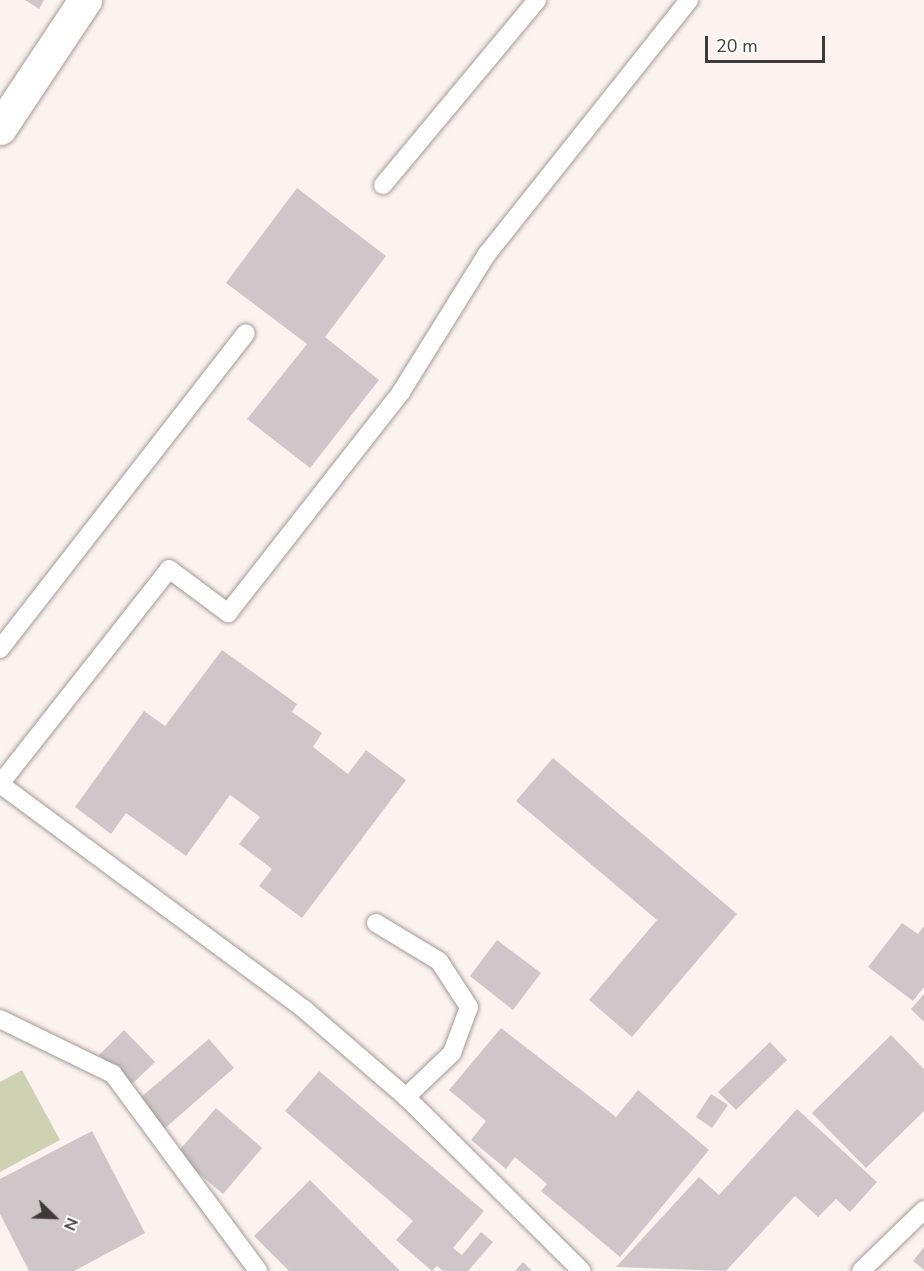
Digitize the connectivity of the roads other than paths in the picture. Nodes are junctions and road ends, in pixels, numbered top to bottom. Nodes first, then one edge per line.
1 (85, 0) edge
2 (537, 0) edge
3 (689, 0) edge
4 (0, 128) edge
5 (383, 185) dead end
6 (246, 333) dead end
7 (0, 649) edge
8 (376, 923) dead end
9 (0, 1018) edge
10 (406, 1097) junction
11 (924, 1210) edge
12 (258, 1271) edge
13 (582, 1271) edge
14 (861, 1271) edge

1 - 4 street
2 - 5 lane
3 - 10 lane
6 - 7 lane
8 - 10 lane
9 - 12 lane
10 - 13 lane
11 - 14 lane

